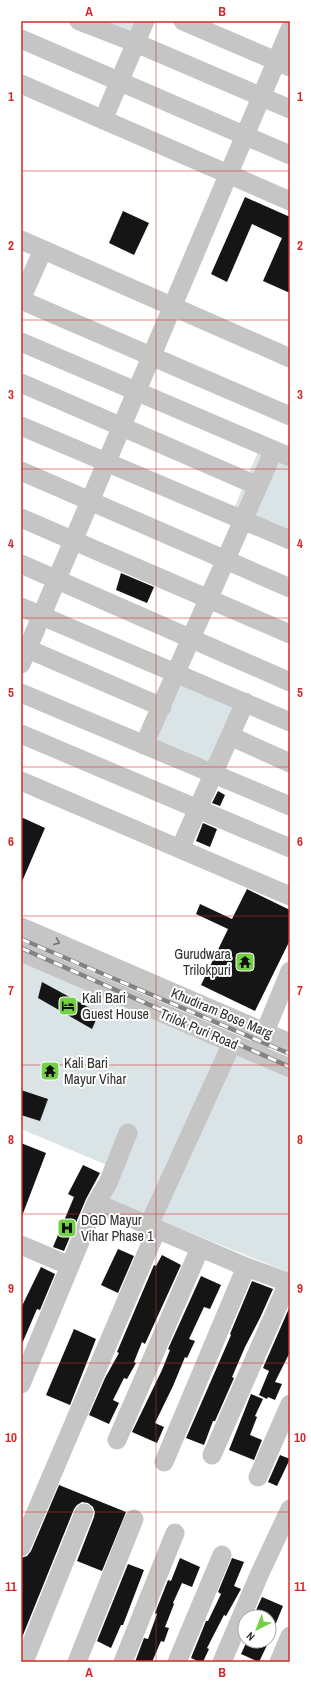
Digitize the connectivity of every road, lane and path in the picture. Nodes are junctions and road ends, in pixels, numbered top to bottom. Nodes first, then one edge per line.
1 (79, 21) edge
2 (145, 21) edge
3 (183, 21) edge
4 (283, 21) edge
5 (290, 24) edge
6 (290, 29) edge
7 (21, 39) edge
8 (136, 43) junction
9 (283, 64) edge
10 (119, 81) junction
11 (21, 84) edge
12 (261, 97) junction
13 (290, 109) edge
14 (103, 120) junction
15 (244, 135) junction
16 (290, 155) edge
17 (228, 174) junction
18 (290, 201) edge
19 (21, 240) edge
20 (43, 250) junction
21 (21, 299) edge
22 (172, 308) junction
23 (21, 342) edge
24 (151, 356) junction
25 (290, 358) edge
26 (21, 383) edge
27 (137, 391) junction
28 (290, 416) edge
29 (21, 426) edge
30 (122, 427) junction
31 (282, 454) edge
32 (107, 462) junction
33 (21, 471) edge
34 (258, 486) junction
35 (89, 501) junction
36 (21, 518) edge
37 (243, 520) junction
38 (290, 540) edge
39 (74, 541) junction
40 (226, 560) junction
41 (21, 564) edge
42 (57, 580) junction
43 (290, 588) edge
44 (209, 598) junction
45 (21, 607) edge
46 (42, 616) junction
47 (290, 634) edge
48 (191, 640) junction
49 (23, 653) edge
50 (177, 672) junction
51 (290, 682) edge
52 (21, 693) edge
53 (245, 702) junction
54 (162, 707) junction
55 (290, 722) edge
56 (21, 734) edge
57 (230, 736) junction
58 (144, 745) junction
59 (290, 763) edge
60 (213, 774) junction
61 (21, 781) edge
62 (290, 806) edge
63 (198, 808) junction
64 (290, 848) edge
65 (180, 849) junction
66 (290, 896) edge
67 (21, 926) edge
68 (21, 952) edge
69 (290, 971) edge
70 (264, 1032) junction
71 (232, 1043) junction
72 (290, 1043) edge
73 (257, 1054) junction
74 (290, 1068) edge
75 (128, 1133) dead end
76 (96, 1203) junction
77 (153, 1227) junction
78 (21, 1245) edge
79 (200, 1248) junction
80 (70, 1266) junction
81 (246, 1267) junction
82 (289, 1283) edge
83 (21, 1384) edge
84 (290, 1404) edge
85 (117, 1440) dead end
86 (212, 1455) dead end
87 (164, 1462) dead end
88 (258, 1477) dead end
89 (290, 1509) edge
90 (84, 1513) dead end
91 (134, 1519) dead end
92 (175, 1533) dead end
93 (21, 1546) edge
94 (222, 1555) dead end
95 (290, 1636) edge
96 (24, 1662) edge
97 (77, 1662) edge
98 (123, 1662) edge
99 (177, 1662) edge
100 (222, 1662) edge
101 (279, 1662) edge

1 - 8 street
2 - 8 street
3 - 9 street
4 - 5 street
6 - 9 street
7 - 10 street
8 - 10 street
8 - 12 street
9 - 12 street
10 - 14 street
10 - 15 street
11 - 14 street
12 - 13 street
12 - 15 street
14 - 17 street
15 - 16 street
15 - 17 street
17 - 18 street
17 - 22 street
19 - 20 street
20 - 21 street
20 - 22 street
21 - 24 street
22 - 24 street
22 - 25 street
23 - 27 street
24 - 27 street
24 - 28 street
26 - 30 street
27 - 30 street
27 - 31 street
29 - 32 street
30 - 32 street
30 - 34 street
31 - 34 street
32 - 35 street
32 - 37 street
33 - 35 street
34 - 37 street
35 - 39 street
35 - 40 street
36 - 39 street
37 - 38 street
37 - 40 street
39 - 42 street
39 - 44 street
40 - 43 street
40 - 44 street
41 - 42 street
42 - 46 street
42 - 48 street
44 - 47 street
44 - 48 street
45 - 46 street
46 - 49 street
46 - 50 street
48 - 50 street
48 - 51 street
49 - 54 street
50 - 53 street
50 - 54 street
52 - 58 street
53 - 55 street
53 - 57 street
54 - 58 street
56 - 63 street
57 - 59 street
57 - 60 street
58 - 60 street
60 - 62 street
60 - 63 street
61 - 65 street
63 - 64 street
63 - 65 street
65 - 66 street
67 -> 70 street, Khudiram Bose Marg
68 - 71 street, Trilok Puri Road
69 - 70 street
70 - 72 street, Khudiram Bose Marg
70 - 73 street
71 - 73 street, Trilok Puri Road
71 - 77 street
73 - 74 street, Trilok Puri Road
75 - 76 street
76 - 77 street
76 - 80 street
77 - 79 street
77 - 93 street
78 - 80 street
79 - 81 street
79 - 85 street
80 - 83 street
81 - 82 street
81 - 87 street
82 - 86 street
84 - 88 street
89 - 100 street
90 - 96 street
91 - 97 street
92 - 98 street
94 - 99 street
95 - 101 street

